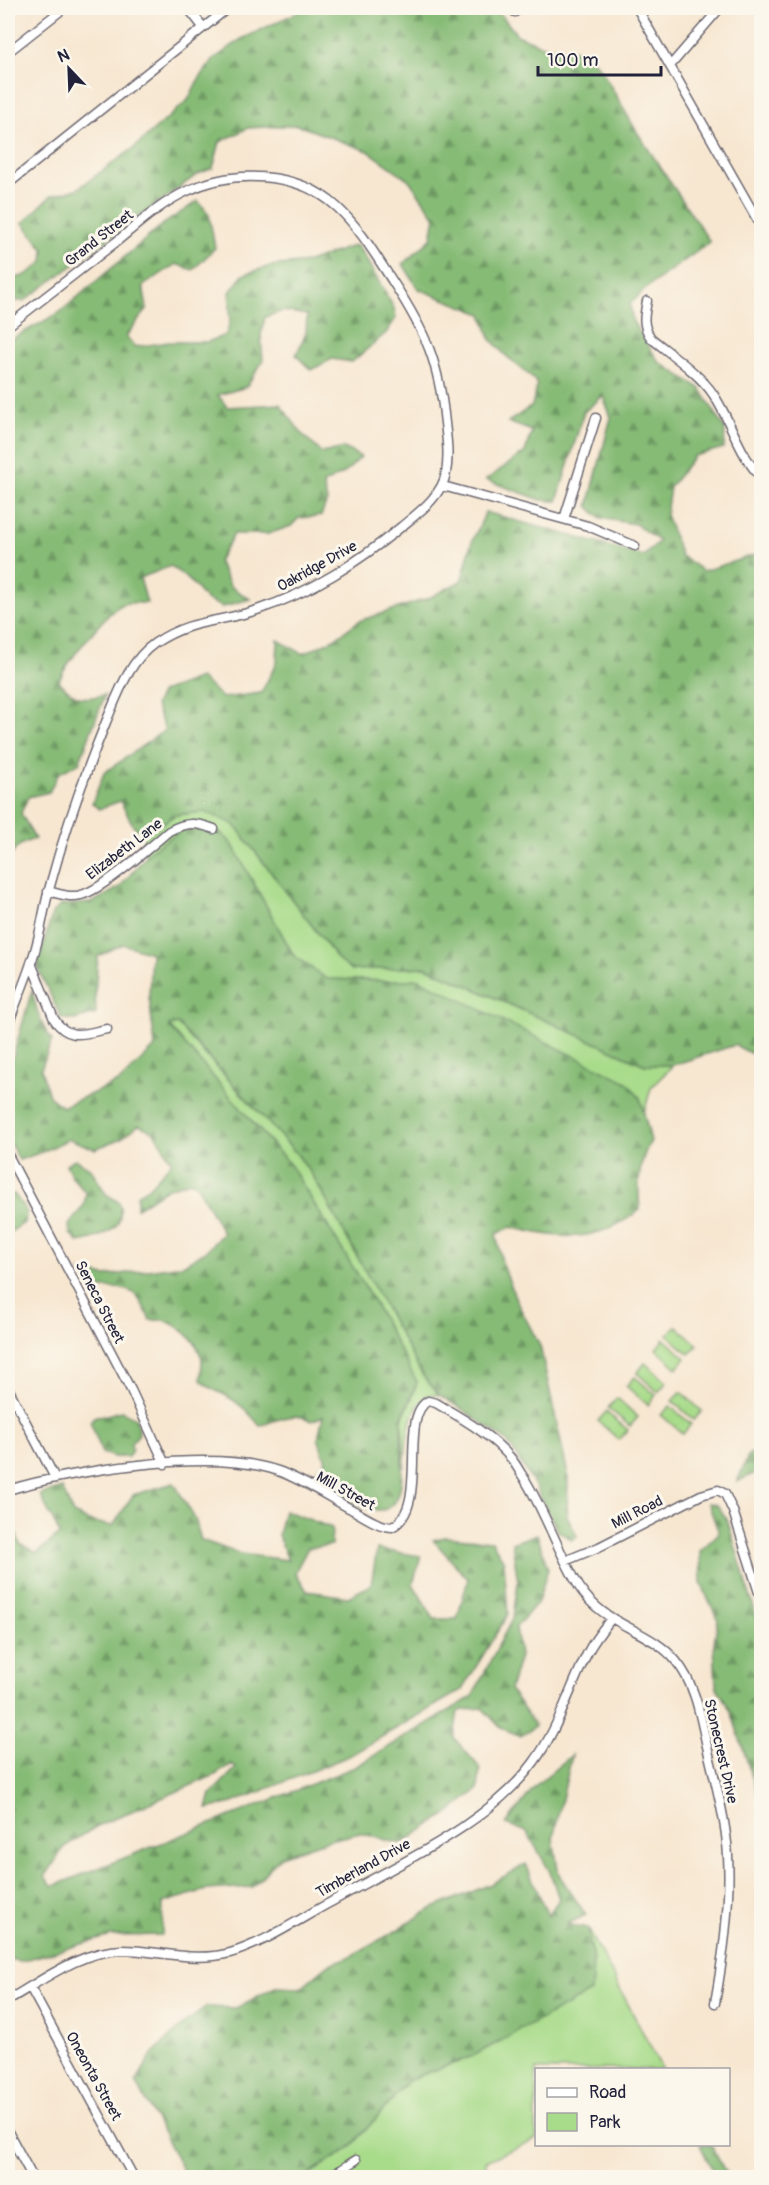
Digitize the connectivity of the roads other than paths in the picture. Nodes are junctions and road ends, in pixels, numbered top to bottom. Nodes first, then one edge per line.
1 (64, 8) edge
2 (188, 8) edge
3 (228, 8) edge
4 (637, 8) edge
5 (720, 8) edge
6 (203, 27) junction
7 (8, 52) edge
8 (670, 66) junction
9 (8, 184) edge
10 (762, 228) edge
11 (647, 302) dead end
12 (8, 326) edge
13 (596, 418) dead end
14 (761, 478) edge
15 (443, 486) junction
16 (564, 519) junction
17 (635, 546) dead end
18 (214, 829) dead end
19 (48, 891) junction
20 (31, 963) junction
21 (8, 1025) edge
22 (107, 1029) dead end
23 (8, 1155) edge
24 (8, 1388) edge
25 (165, 1464) junction
26 (56, 1478) junction
27 (8, 1490) edge
28 (565, 1561) junction
29 (762, 1602) edge
30 (610, 1618) junction
31 (30, 1987) junction
32 (8, 2000) edge
33 (715, 2002) dead end
34 (8, 2132) edge
35 (356, 2160) dead end
36 (33, 2178) edge
37 (134, 2178) edge
38 (328, 2178) edge

1 - 7 street
2 - 6 street
3 - 6 street
4 - 8 street
5 - 8 street
6 - 9 street
8 - 10 street
11 - 14 street
12 - 15 street, Grand Street
13 - 16 street
15 - 16 street
15 - 19 street, Oakridge Drive
16 - 17 street
18 - 19 street, Elizabeth Lane
19 - 20 street, Oakridge Drive
20 - 21 street, Oakridge Drive
20 - 22 street
23 - 25 street, Seneca Street
24 - 26 street
25 - 26 street, Mill Street
25 - 28 street, Mill Street
26 - 27 street, Mill Street
28 - 29 street, Mill Road
28 - 30 street, Stonecrest Drive
30 - 31 street, Timberland Drive
30 - 33 street, Stonecrest Drive
31 - 32 street, Timberland Drive
31 - 37 street, Oneonta Street
34 - 36 street
35 - 38 street

